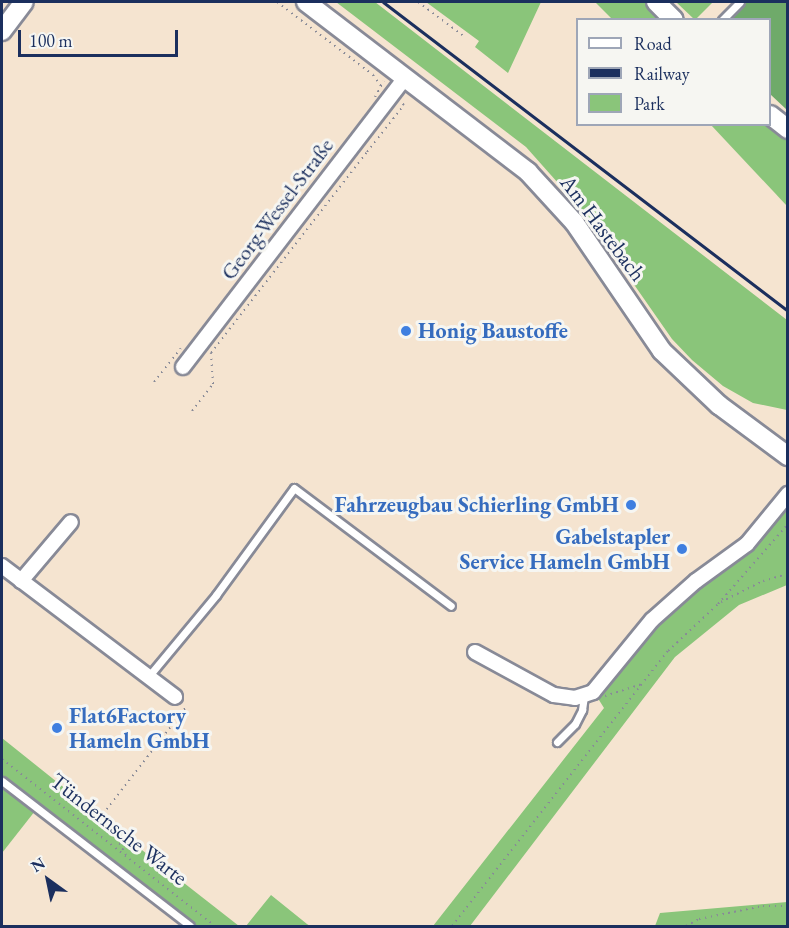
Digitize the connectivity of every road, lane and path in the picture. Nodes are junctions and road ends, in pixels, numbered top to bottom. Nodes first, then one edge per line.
1 (24, 2) edge
2 (277, 2) edge
3 (306, 2) edge
4 (417, 2) edge
5 (656, 2) edge
6 (740, 2) edge
7 (672, 18) edge
8 (724, 18) edge
9 (2, 31) edge
10 (465, 37) dead end
11 (405, 78) junction
12 (392, 95) junction
13 (771, 116) edge
14 (788, 129) edge
15 (183, 367) dead end
16 (192, 411) dead end
17 (788, 456) edge
18 (788, 494) edge
19 (71, 522) dead end
20 (788, 524) edge
21 (2, 566) edge
22 (788, 574) edge
23 (21, 581) junction
24 (718, 604) junction
25 (451, 606) dead end
26 (475, 651) dead end
27 (148, 677) junction
28 (642, 684) junction
29 (584, 695) junction
30 (603, 697) dead end
31 (175, 698) dead end
32 (186, 707) dead end
33 (557, 742) dead end
34 (2, 759) edge
35 (2, 781) edge
36 (127, 858) junction
37 (788, 906) edge
38 (190, 927) edge
39 (215, 927) edge
40 (453, 927) edge
41 (686, 927) edge

1 - 9 main road
2 - 12 path
3 - 11 main road, Am Hastebach
4 - 10 path
5 - 7 main road
6 - 8 lane
11 - 12 street, Georg-Wessel-Straße
11 - 17 main road, Am Hastebach
12 - 15 street, Georg-Wessel-Straße
12 - 16 path
13 - 14 main road
18 - 29 street
19 - 23 street
20 - 24 path
21 - 23 street
22 - 24 path
23 - 27 street
24 - 28 path
25 - 27 lane
26 - 29 street
27 - 31 street
28 - 30 path
28 - 40 path
29 - 33 lane
32 - 36 path
34 - 36 path, Tündernsche Warte
35 - 38 lane, Tündernsche Warte
36 - 39 path, Tündernsche Warte
37 - 41 path

